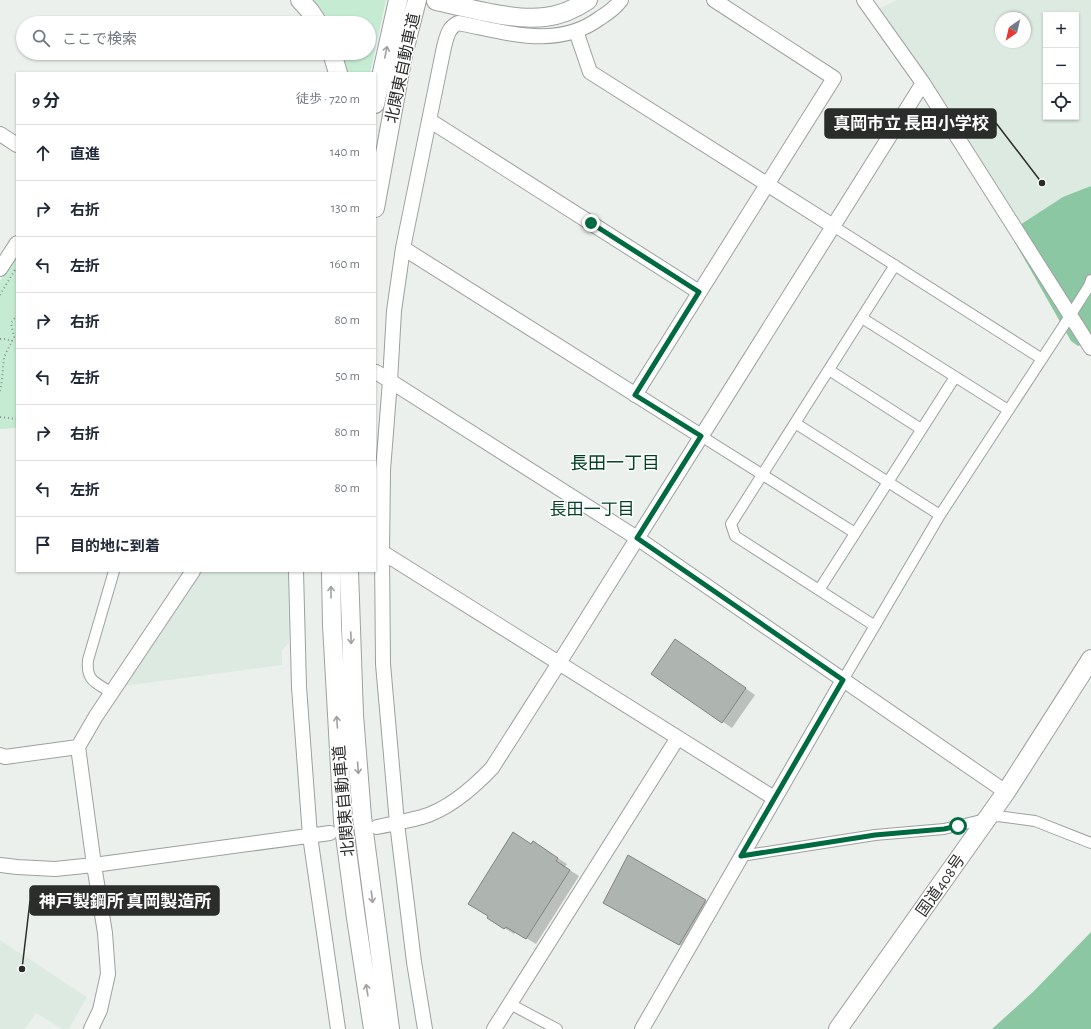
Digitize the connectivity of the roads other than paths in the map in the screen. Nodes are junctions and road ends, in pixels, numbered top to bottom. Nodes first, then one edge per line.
1 (300, 0) edge
2 (398, 0) edge
3 (417, 0) edge
4 (431, 0) edge
5 (480, 0) edge
6 (567, 0) edge
7 (588, 0) edge
8 (621, 0) edge
9 (714, 0) edge
10 (864, 0) edge
11 (313, 16) edge
12 (576, 31) junction
13 (334, 60) edge
14 (338, 72) edge
15 (923, 83) junction
16 (376, 99) edge
17 (429, 120) junction
18 (0, 134) edge
19 (16, 144) edge
20 (381, 170) junction
21 (767, 184) junction
22 (376, 202) edge
23 (833, 226) junction
24 (16, 244) edge
25 (403, 248) junction
26 (895, 265) junction
27 (0, 269) edge
28 (1090, 285) edge
29 (699, 292) junction
30 (1070, 316) junction
31 (862, 318) junction
32 (1091, 348) edge
33 (1042, 359) junction
34 (829, 370) junction
35 (376, 372) dead end
36 (955, 377) junction
37 (390, 381) junction
38 (635, 395) junction
39 (1008, 410) junction
40 (795, 423) junction
41 (921, 429) junction
42 (701, 436) junction
43 (762, 475) junction
44 (888, 482) junction
45 (940, 515) junction
46 (855, 533) junction
47 (637, 538) junction
48 (382, 552) junction
49 (114, 572) edge
50 (192, 572) edge
51 (296, 572) edge
52 (331, 572) edge
53 (350, 572) edge
54 (819, 590) junction
55 (875, 626) junction
56 (1091, 659) edge
57 (559, 664) junction
58 (843, 680) junction
59 (112, 693) junction
60 (677, 739) junction
61 (78, 747) junction
62 (0, 755) edge
63 (1006, 792) junction
64 (774, 798) junction
65 (986, 819) junction
66 (397, 823) junction
67 (377, 827) dead end
68 (330, 833) dead end
69 (310, 836) junction
70 (1091, 843) edge
71 (741, 856) junction
72 (0, 864) edge
73 (94, 865) junction
74 (510, 1004) junction
75 (91, 1029) edge
76 (338, 1029) edge
77 (373, 1029) edge
78 (390, 1029) edge
79 (425, 1029) edge
80 (494, 1029) edge
81 (557, 1029) edge
82 (642, 1029) edge
83 (838, 1029) edge

1 - 11 highway
16 -> 2 highway, 北関東自動車道
3 - 20 highway, 北関東自動車道
4 - 7 highway
4 - 20 highway
5 - 6 highway
8 - 12 street
9 - 21 street
10 - 15 street
12 - 17 street
12 - 21 street
13 - 14 highway
15 - 23 street
15 - 30 street
17 - 25 street
17 - 29 street
18 - 19 street
20 - 22 highway, 北関東自動車道
21 - 23 street
21 - 29 street
23 - 26 street
23 - 42 street
24 - 27 street
25 - 37 street
25 - 38 street
26 - 31 street
26 - 33 street
28 - 30 street
29 - 38 street
30 - 32 street
30 - 33 street
31 - 34 street
31 - 36 street
33 - 39 street
34 - 40 street
34 - 41 street
35 - 37 street
36 - 39 street
36 - 41 street
37 - 47 street
37 - 48 street
38 - 42 street
39 - 45 street
40 - 43 street
40 - 44 street
41 - 44 street
42 - 43 street
42 - 47 street
43 - 46 street
43 - 54 street
44 - 45 street
44 - 46 street
45 - 55 street
46 - 54 street
47 - 57 street
47 - 58 street
48 - 57 street
48 - 66 street
49 - 59 street
50 - 59 street
51 - 69 street
77 -> 52 highway, 北関東自動車道
53 -> 78 highway, 北関東自動車道
54 - 55 street
55 - 58 street
56 - 63 highway, 国道408号
57 - 60 street
57 - 66 street
58 - 63 street
58 - 64 street
59 - 61 street
60 - 64 street
60 - 74 street
61 - 62 street
61 - 73 street
63 - 65 highway, 国道408号
64 - 71 street
65 - 70 street
65 - 71 street
65 - 83 highway, 国道408号
66 - 67 street
66 - 79 street
68 - 69 street
69 - 73 street
69 - 76 street
71 - 82 street
72 - 73 street
73 - 75 street
74 - 80 street
74 - 81 street

